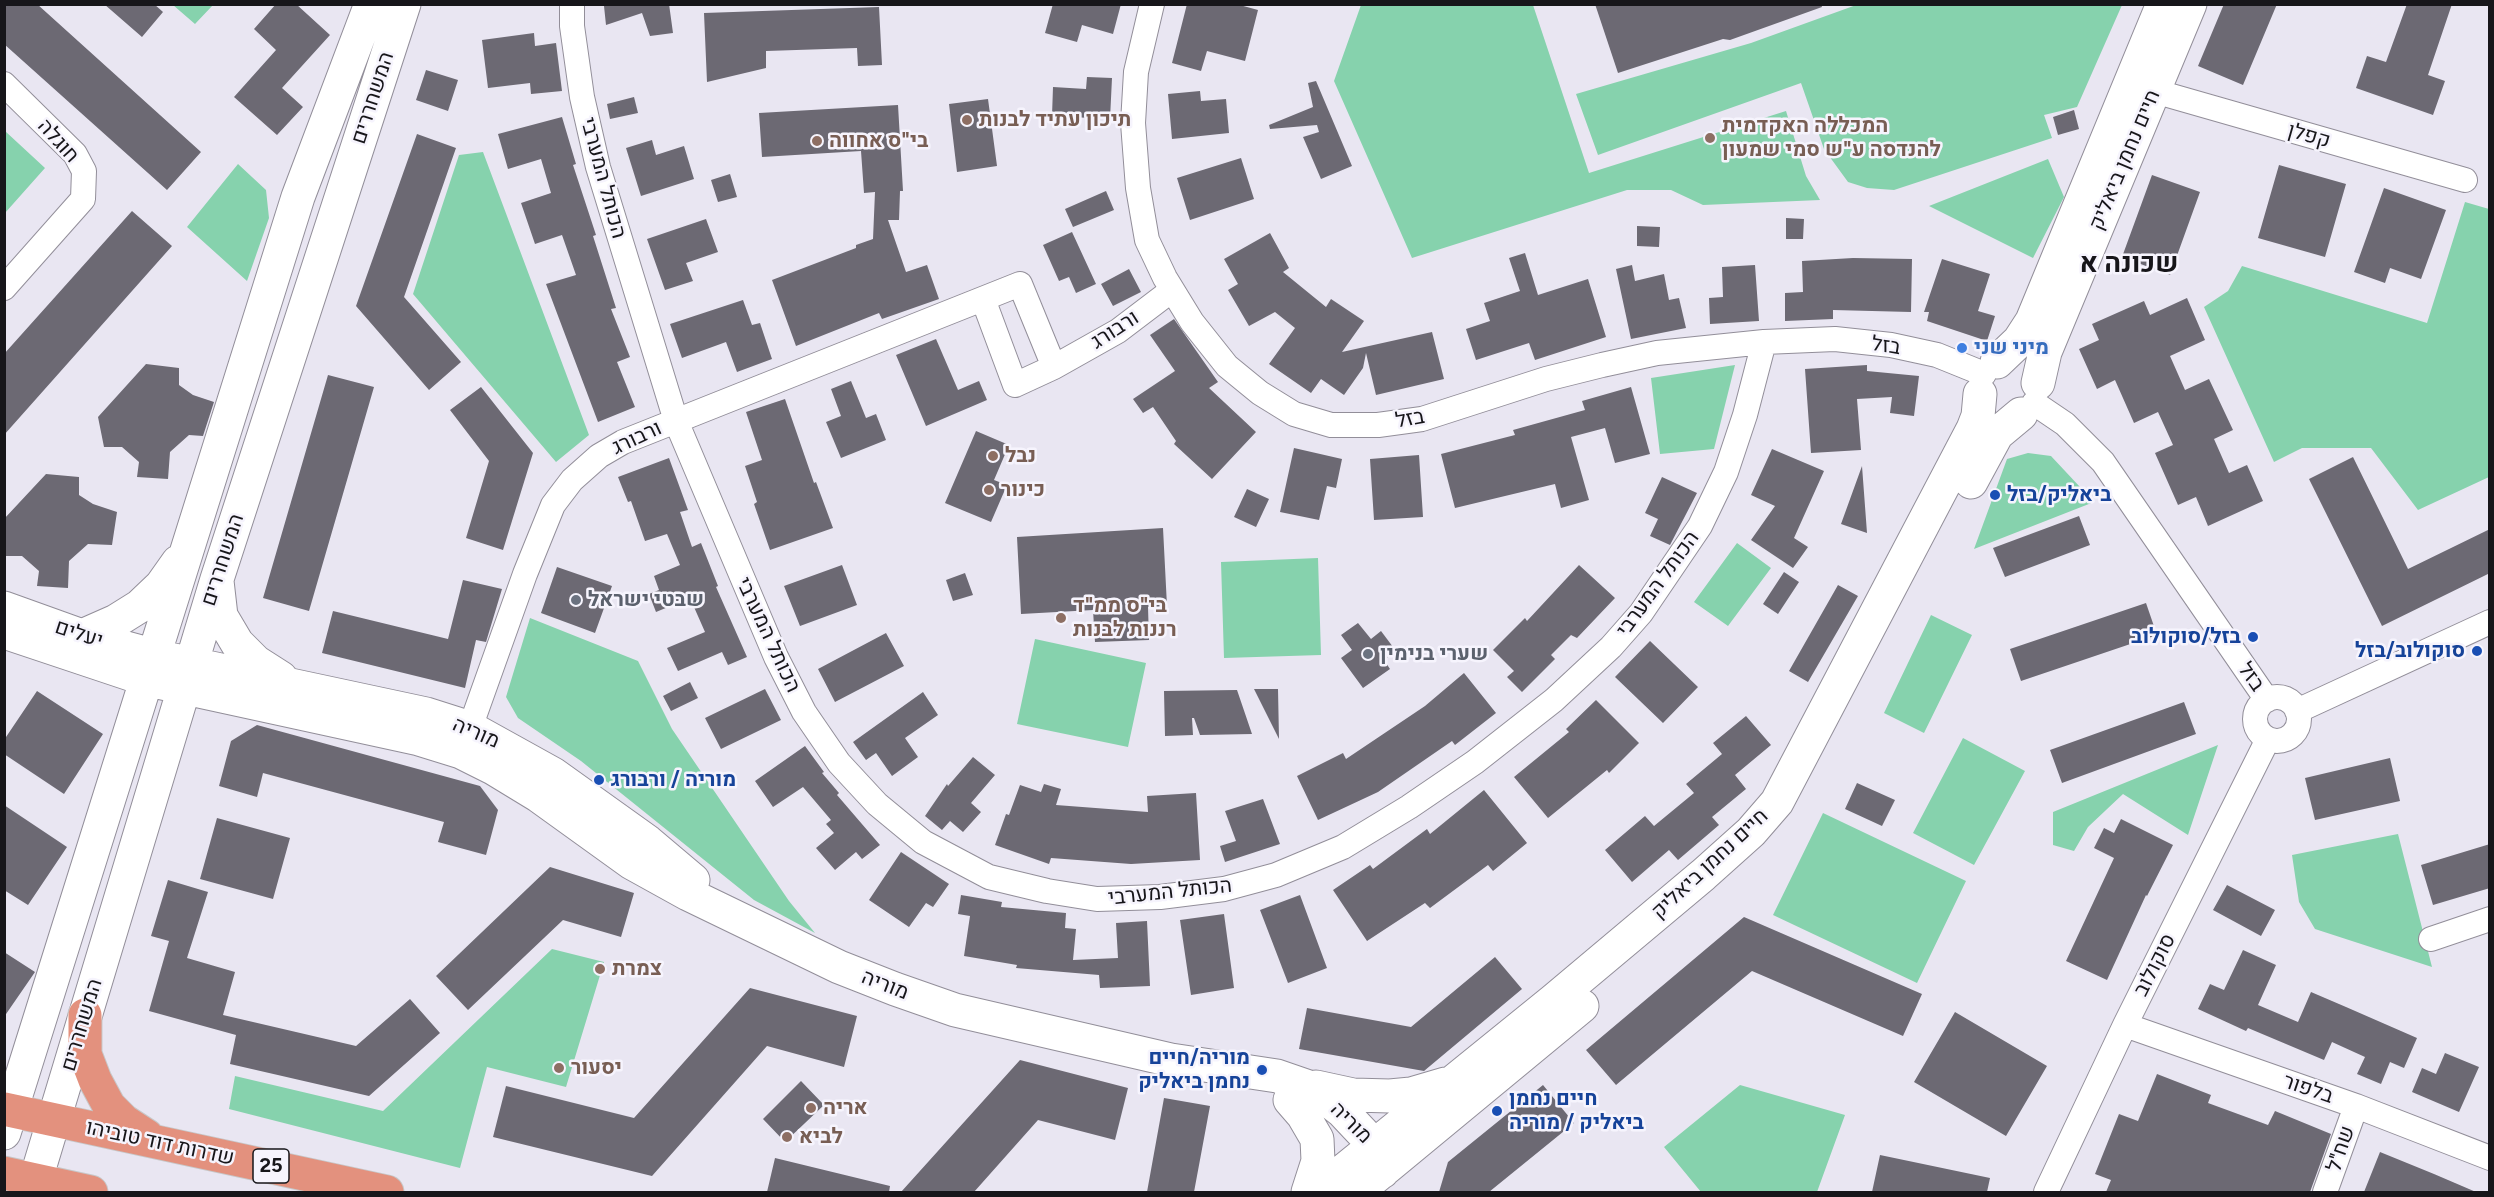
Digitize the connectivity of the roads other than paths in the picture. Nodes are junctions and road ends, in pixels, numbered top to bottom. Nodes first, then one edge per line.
1 (371, 4) edge
2 (404, 4) edge
3 (572, 4) edge
4 (1152, 4) edge
5 (2163, 4) edge
6 (2190, 4) edge
7 (4, 84) edge
8 (2154, 91) junction
9 (2465, 180) dead end
10 (4, 288) edge
11 (1172, 290) junction
12 (983, 298) junction
13 (1764, 342) junction
14 (1054, 367) junction
15 (1987, 377) junction
16 (2031, 400) junction
17 (676, 421) junction
18 (190, 544) junction
19 (217, 579) junction
20 (4, 608) edge
21 (2490, 622) edge
22 (4, 632) edge
23 (82, 636) junction
24 (151, 668) junction
25 (187, 675) junction
26 (292, 685) junction
27 (2267, 700) junction
28 (2297, 711) junction
29 (2268, 739) junction
30 (466, 740) junction
31 (2490, 919) edge
32 (2431, 939) dead end
33 (85, 1015) junction
34 (2125, 1025) junction
35 (1456, 1081) junction
36 (1291, 1090) junction
37 (2356, 1106) junction
38 (7, 1117) edge
39 (54, 1120) junction
40 (156, 1142) junction
41 (2490, 1158) edge
42 (1372, 1159) junction
43 (4, 1173) edge
44 (34, 1186) edge
45 (92, 1192) edge
46 (387, 1192) edge
47 (1308, 1192) edge
48 (1317, 1192) edge
49 (1357, 1192) edge
50 (2046, 1192) edge
51 (2325, 1192) edge

1 - 18 street, המשחררים
2 - 19 street, המשחררים
3 - 17 street, הכותל המערבי
4 - 11 street, בזל
5 - 15 street, חיים נחמן ביאליק
6 - 8 street, חיים נחמן ביאליק
7 - 10 street, חוגלה
8 - 9 street, קפלן
8 - 16 street, חיים נחמן ביאליק
11 - 13 street, בזל
11 - 14 street, ורבורג
12 - 14 street, ורבורג
12 - 14 street, ורבורג
12 - 17 street, ורבורג
13 - 15 street, בזל
13 - 17 street, הכותל המערבי
15 - 16 street
15 - 16 street
15 - 35 street, חיים נחמן ביאליק
16 - 27 street, בזל
16 - 42 street, חיים נחמן ביאליק
17 - 30 street, ורבורג
18 - 23 street
18 - 24 street, המשחררים
19 - 25 street, המשחררים
19 - 26 street
20 - 23 street, יעלים
21 - 28 street
22 - 24 street, יעלים
23 - 24 street, יעלים
24 - 25 street, מוריה
24 - 38 street, המשחררים
25 - 26 street, מוריה
25 - 30 street, מוריה
25 - 33 street, המשחררים
26 - 30 street, מוריה
27 - 28 street
27 - 29 street
28 - 29 street
29 - 34 street, סוקולוב
30 - 36 street, מוריה
31 - 32 street
33 - 39 street, המשחררים
33 - 40 highway
34 - 37 street, בלפור
34 - 50 street, סוקולוב
35 - 36 street
35 - 42 street, חיים נחמן ביאליק
36 - 42 street, מוריה
36 - 47 street
37 - 41 street, בלפור
37 - 51 street, שח"ל
38 - 39 highway, שדרות דוד טוביהו / 25
39 - 40 highway, שדרות דוד טוביהו / 25
39 - 44 street, המשחררים
40 - 46 highway, שדרות דוד טוביהו / 25
42 - 48 street, חיים נחמן ביאליק
42 - 49 street, חיים נחמן ביאליק
43 - 44 highway
44 - 45 highway

